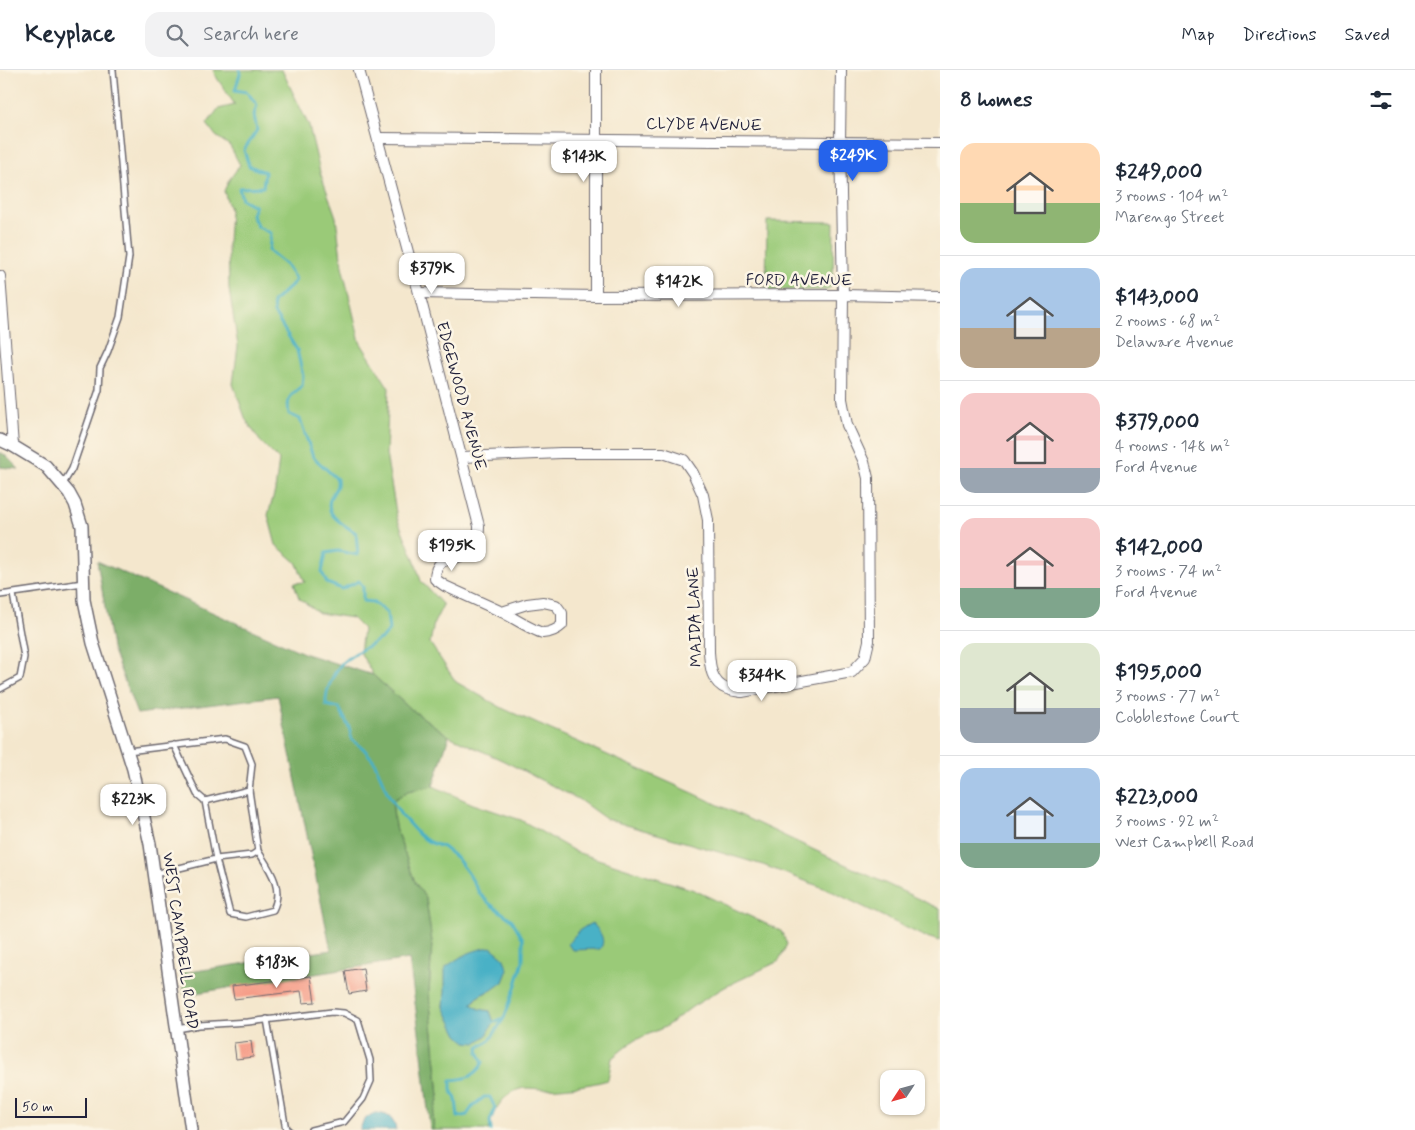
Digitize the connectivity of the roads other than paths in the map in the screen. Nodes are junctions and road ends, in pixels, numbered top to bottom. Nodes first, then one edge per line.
1 (114, 70) edge
2 (359, 70) edge
3 (596, 70) edge
4 (840, 70) edge
5 (378, 138) junction
6 (596, 139) junction
7 (840, 142) junction
8 (940, 143) edge
9 (0, 276) edge
10 (419, 293) junction
11 (843, 294) junction
12 (596, 296) junction
13 (940, 297) edge
14 (0, 440) edge
15 (13, 446) junction
16 (462, 457) junction
17 (63, 485) junction
18 (83, 583) junction
19 (12, 594) junction
20 (0, 595) edge
21 (502, 612) junction
22 (0, 689) edge
23 (174, 744) junction
24 (127, 751) junction
25 (249, 790) junction
26 (206, 801) junction
27 (258, 851) junction
28 (216, 859) junction
29 (154, 874) junction
30 (268, 1019) junction
31 (176, 1029) junction
32 (191, 1130) edge
33 (287, 1130) edge
34 (311, 1130) edge

1 - 17 lane
2 - 5 street, EDGEWOOD AVENUE
3 - 6 street
4 - 7 street, MAIDA LANE
5 - 6 street, CLYDE AVENUE
5 - 10 street, EDGEWOOD AVENUE
6 - 7 street, CLYDE AVENUE
6 - 12 street
7 - 8 street, CLYDE AVENUE
7 - 11 street, MAIDA LANE
9 - 15 street
10 - 12 street, FORD AVENUE
10 - 16 street, EDGEWOOD AVENUE
11 - 12 street, FORD AVENUE
11 - 13 street, FORD AVENUE
11 - 16 street, MAIDA LANE
14 - 15 street, WEST CAMPBELL ROAD
15 - 17 street, WEST CAMPBELL ROAD
16 - 21 street, EDGEWOOD AVENUE
17 - 18 street, WEST CAMPBELL ROAD
18 - 19 lane
18 - 24 street, WEST CAMPBELL ROAD
19 - 20 lane
19 - 22 lane
21 - 21 street
23 - 24 lane
23 - 25 lane
23 - 26 lane
24 - 29 street, WEST CAMPBELL ROAD
25 - 26 lane
25 - 27 lane
26 - 28 lane
27 - 28 lane
27 - 28 lane
28 - 29 lane
29 - 31 street, WEST CAMPBELL ROAD
30 - 31 lane
30 - 33 lane
30 - 34 lane
31 - 32 street, WEST CAMPBELL ROAD

